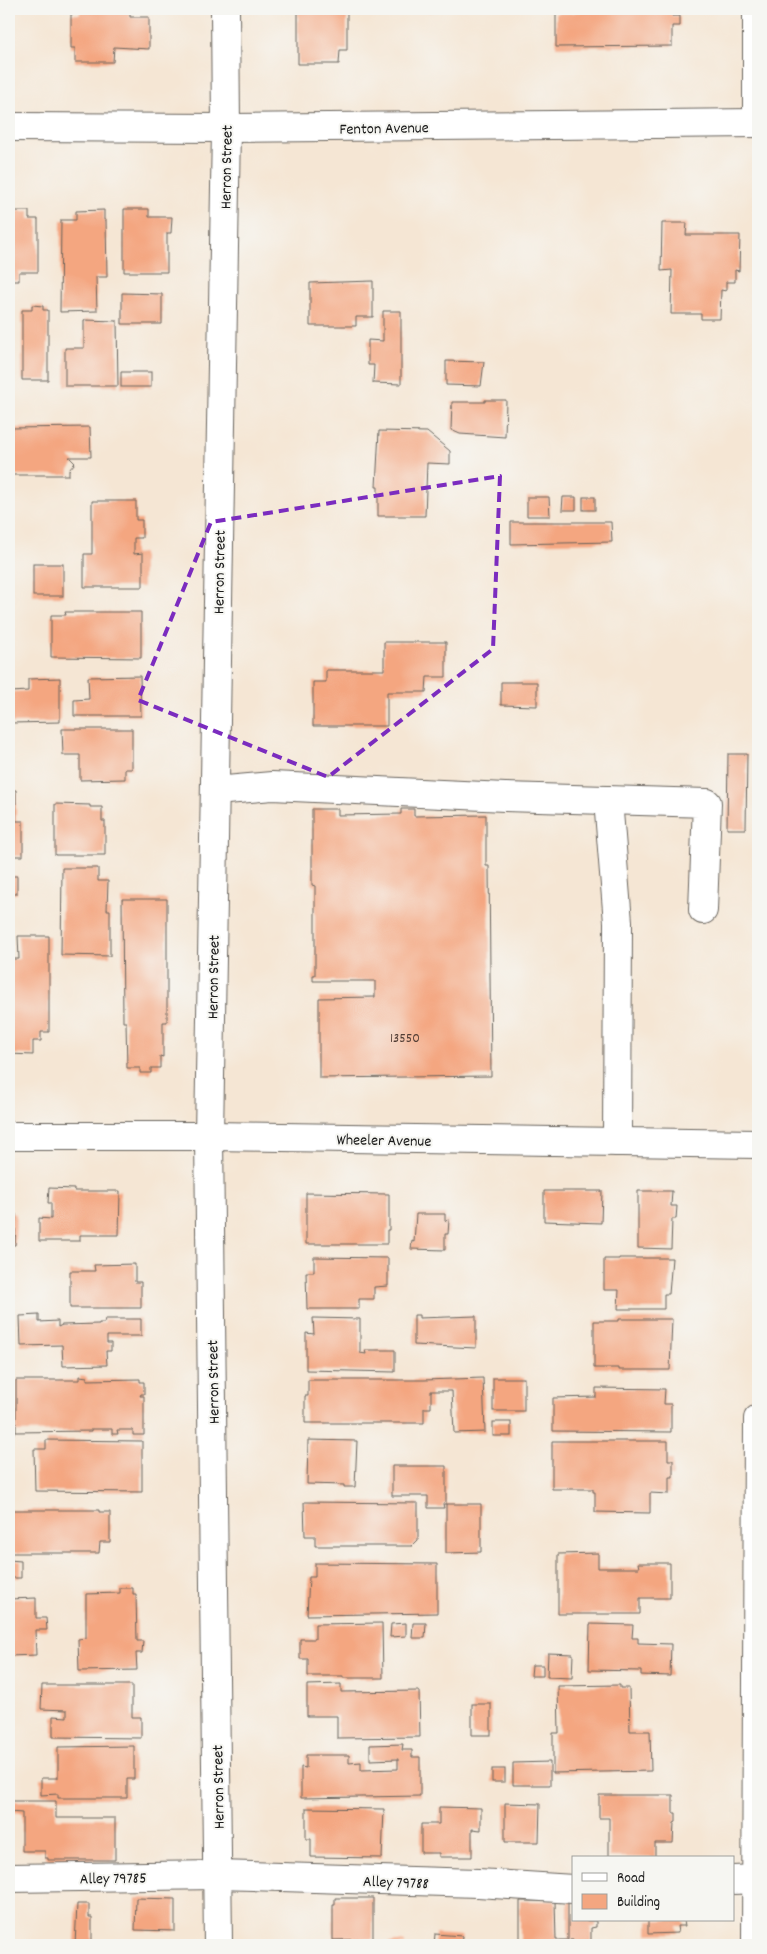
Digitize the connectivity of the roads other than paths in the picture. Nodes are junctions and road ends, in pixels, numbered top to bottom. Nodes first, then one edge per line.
1 (225, 9) edge
2 (757, 9) edge
3 (758, 123) edge
4 (9, 127) edge
5 (226, 128) junction
6 (215, 791) junction
7 (608, 800) junction
8 (703, 910) dead end
9 (9, 1136) edge
10 (209, 1136) junction
11 (617, 1142) junction
12 (758, 1144) edge
13 (758, 1419) edge
14 (758, 1469) edge
15 (758, 1511) edge
16 (218, 1875) junction
17 (9, 1878) edge
18 (745, 1880) edge
19 (572, 1889) edge
20 (218, 1945) edge
21 (756, 1945) edge

1 - 5 street, Herron Street
2 - 3 street
3 - 5 street, Fenton Avenue
4 - 5 street, Fenton Avenue
5 - 6 street, Herron Street
6 - 7 street
6 - 10 street, Herron Street
7 - 8 street
7 - 11 street
9 - 10 street, Wheeler Avenue
10 - 11 street, Wheeler Avenue
10 - 16 street, Herron Street
11 - 12 street, Wheeler Avenue
13 - 14 street
14 - 15 street
15 - 18 street
16 - 17 street, Alley 79785
16 - 19 street, Alley 79788
16 - 20 street, Herron Street
18 - 21 street

